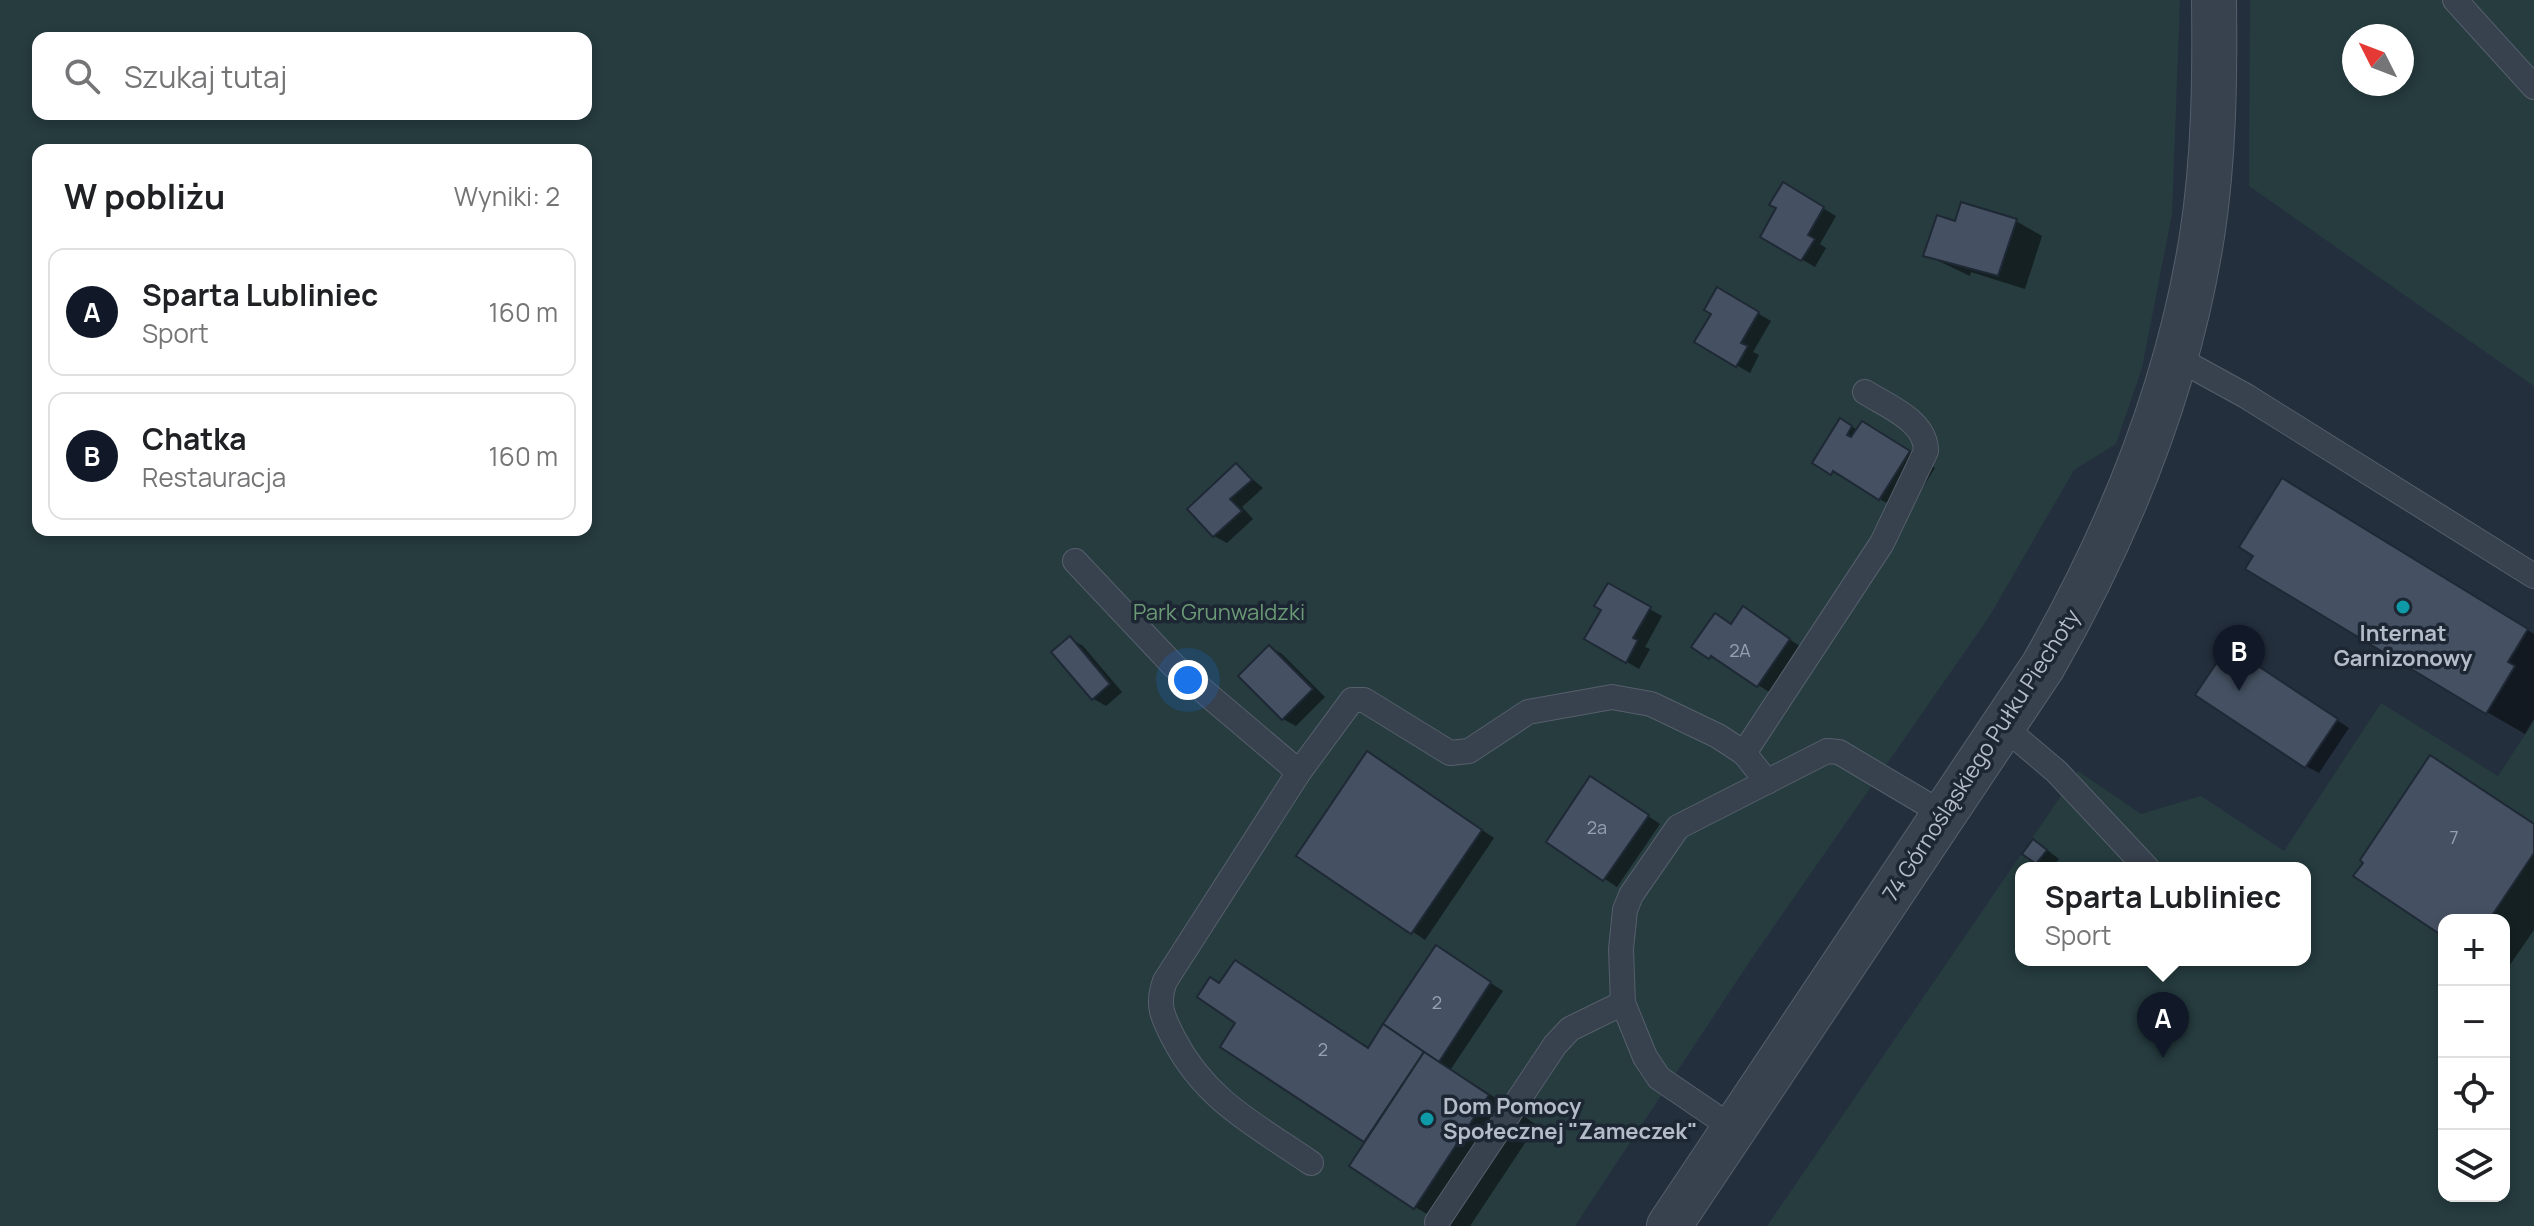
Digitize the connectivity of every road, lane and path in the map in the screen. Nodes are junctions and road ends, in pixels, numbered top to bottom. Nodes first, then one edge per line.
1 (2214, 0) edge
2 (2455, 0) edge
3 (2534, 87) edge
4 (2175, 357) junction
5 (1865, 392) dead end
6 (1075, 561) dead end
7 (2534, 576) edge
8 (2004, 727) junction
9 (1744, 753) junction
10 (1299, 772) junction
11 (1767, 782) junction
12 (1945, 815) junction
13 (2141, 862) edge
14 (1623, 1003) junction
15 (1734, 1129) junction
16 (1311, 1163) dead end
17 (1437, 1222) dead end
18 (1669, 1226) edge

1 - 4 street, 74 Górnośląskiego Pułku Piechoty
2 - 3 lane
4 - 7 lane
4 - 8 street, 74 Górnośląskiego Pułku Piechoty
5 - 9 lane
6 - 10 lane
8 - 12 street, 74 Górnośląskiego Pułku Piechoty
8 - 13 lane
9 - 10 lane
9 - 11 lane
10 - 16 lane
11 - 12 lane
11 - 14 lane
12 - 15 street, 74 Górnośląskiego Pułku Piechoty
14 - 15 lane
14 - 17 lane
15 - 18 street, 74 Górnośląskiego Pułku Piechoty

